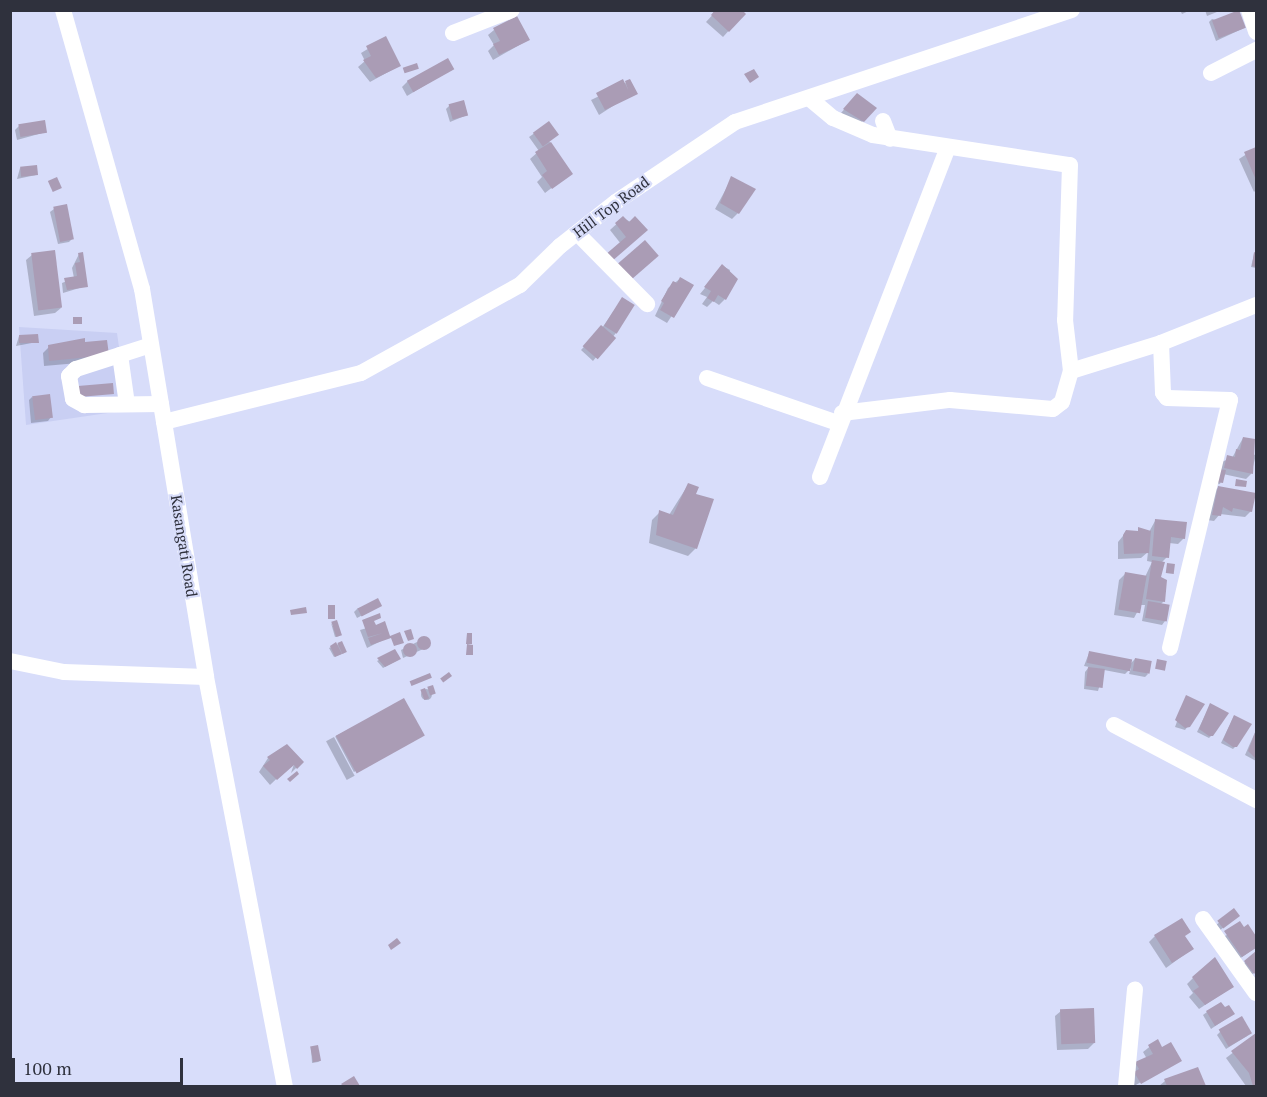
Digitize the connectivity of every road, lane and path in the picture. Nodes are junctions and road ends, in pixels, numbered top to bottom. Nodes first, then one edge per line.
1 (63, 10) edge
2 (512, 10) edge
3 (1072, 10) edge
4 (1249, 10) edge
5 (1257, 32) edge
6 (453, 33) dead end
7 (1257, 50) edge
8 (1211, 73) dead end
9 (809, 98) junction
10 (884, 121) dead end
11 (890, 139) junction
12 (947, 149) junction
13 (576, 233) junction
14 (646, 304) dead end
15 (1257, 305) edge
16 (1161, 343) junction
17 (151, 345) junction
18 (120, 355) junction
19 (1071, 371) junction
20 (707, 378) dead end
21 (127, 404) junction
22 (161, 404) junction
23 (840, 418) junction
24 (164, 422) junction
25 (820, 477) dead end
26 (1170, 648) dead end
27 (10, 661) edge
28 (206, 677) junction
29 (1114, 725) dead end
30 (1257, 800) edge
31 (1203, 919) dead end
32 (1135, 989) dead end
33 (1257, 993) edge
34 (285, 1086) edge
35 (1125, 1086) edge

1 - 17 street, Kasangati Road
2 - 6 street
3 - 9 street, Hill Top Road
4 - 5 street
7 - 8 street
9 - 11 street
9 - 13 street, Hill Top Road
10 - 11 street
11 - 12 street
12 - 19 street
12 - 23 street
13 - 14 street
13 - 24 street, Hill Top Road
15 - 16 street
16 - 19 street
16 - 26 street
17 - 18 street
17 - 22 street, Kasangati Road
18 - 21 street
18 - 21 street
19 - 23 street
20 - 23 street
21 - 22 street
22 - 24 street, Kasangati Road
23 - 25 street
24 - 28 street, Kasangati Road
27 - 28 street
28 - 34 street, Kasangati Road
29 - 30 street
31 - 33 street
32 - 35 street

